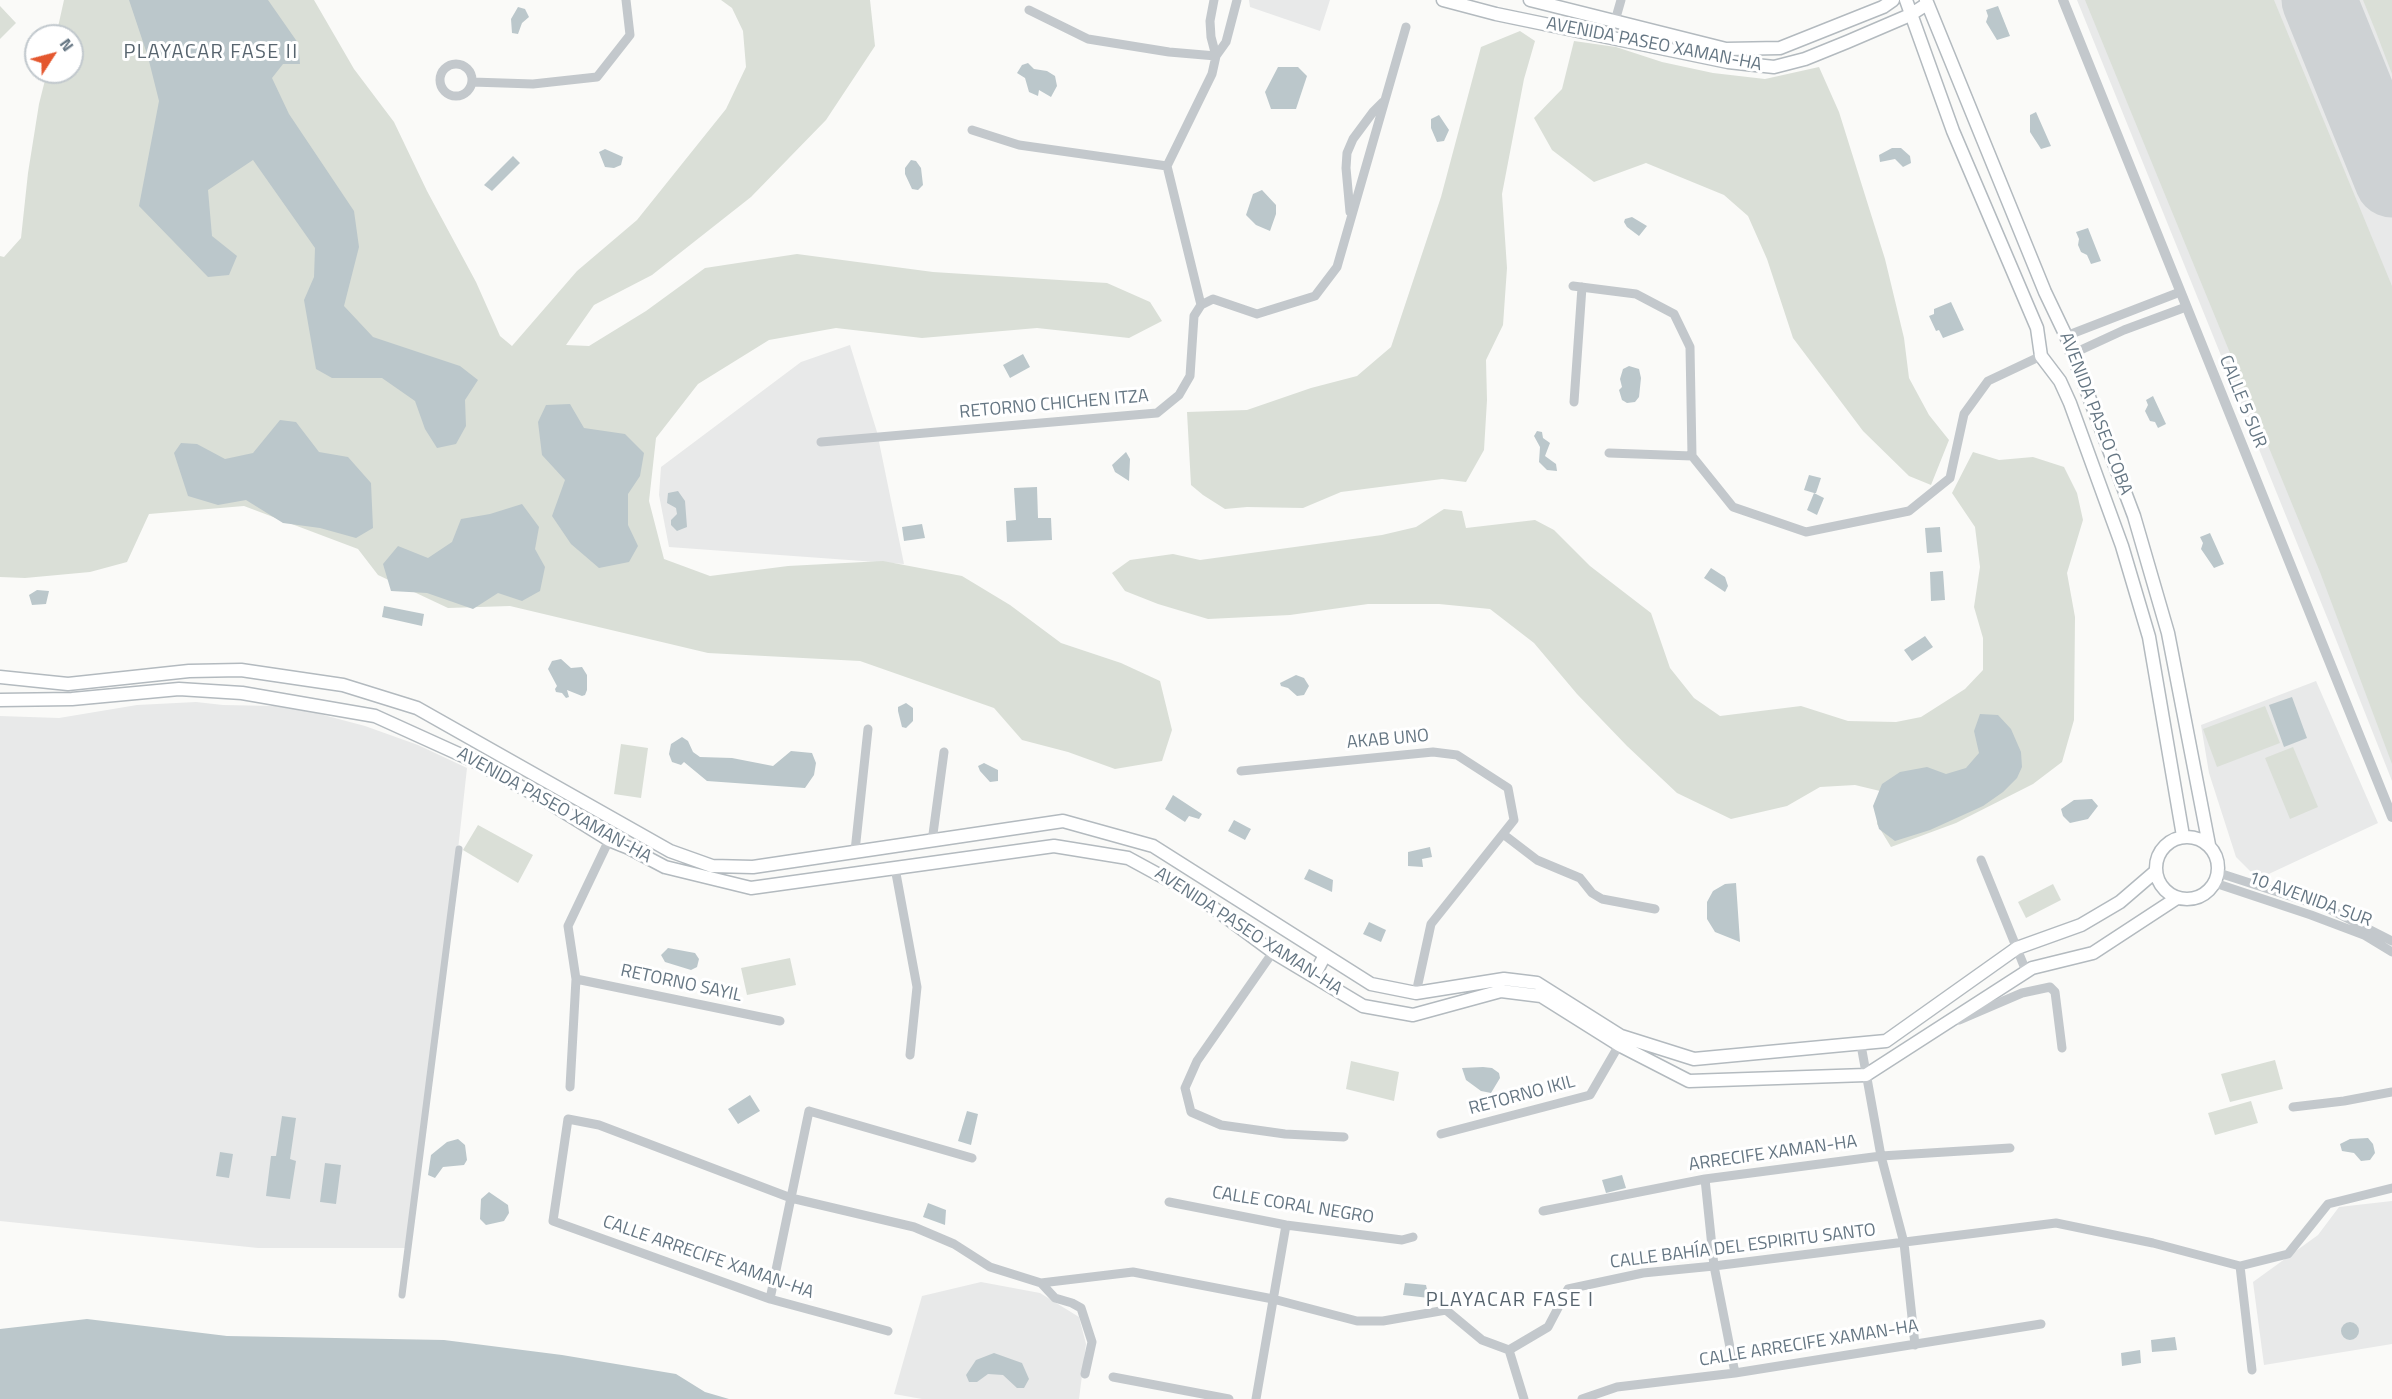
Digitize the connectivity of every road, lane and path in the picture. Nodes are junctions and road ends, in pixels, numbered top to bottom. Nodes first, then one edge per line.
1 (626, 0) edge
2 (1214, 0) edge
3 (1237, 0) edge
4 (1443, 0) edge
5 (1530, 0) edge
6 (1621, 0) edge
7 (1893, 0) edge
8 (1906, 0) edge
9 (2063, 0) edge
10 (1927, 2) edge
11 (1029, 10) dead end
12 (1910, 15) junction
13 (1615, 21) junction
14 (1406, 27) dead end
15 (1216, 56) junction
16 (472, 82) dead end
17 (1384, 101) junction
18 (972, 130) dead end
19 (1167, 166) junction
20 (1351, 217) junction
21 (2045, 292) junction
22 (2180, 292) junction
23 (2024, 300) junction
24 (1201, 305) junction
25 (2186, 307) junction
26 (2066, 336) junction
27 (2072, 354) junction
28 (2040, 356) junction
29 (2088, 395) junction
30 (1574, 402) dead end
31 (2070, 403) junction
32 (821, 442) dead end
33 (1609, 453) dead end
34 (1692, 456) junction
35 (0, 677) edge
36 (0, 700) edge
37 (868, 729) dead end
38 (944, 752) dead end
39 (1241, 771) dead end
40 (2392, 817) edge
41 (1503, 834) junction
42 (2183, 836) junction
43 (953, 837) junction
44 (609, 840) junction
45 (930, 840) junction
46 (2209, 845) junction
47 (459, 849) dead end
48 (670, 850) junction
49 (855, 851) junction
50 (841, 854) junction
51 (957, 859) junction
52 (1982, 860) dead end
53 (665, 867) junction
54 (895, 868) junction
55 (2156, 871) junction
56 (846, 874) junction
57 (2217, 878) junction
58 (1235, 898) junction
59 (2177, 898) junction
60 (1655, 909) dead end
61 (1224, 916) junction
62 (2392, 942) edge
63 (2017, 948) junction
64 (1273, 951) junction
65 (2392, 952) edge
66 (1325, 955) junction
67 (2026, 971) junction
68 (1314, 976) junction
69 (576, 979) junction
70 (1416, 993) junction
71 (780, 1021) dead end
72 (1934, 1031) junction
73 (1619, 1045) junction
74 (1861, 1045) junction
75 (2062, 1048) dead end
76 (910, 1055) dead end
77 (1866, 1075) junction
78 (570, 1087) dead end
79 (2392, 1092) edge
80 (2293, 1107) dead end
81 (1441, 1134) dead end
82 (1344, 1137) dead end
83 (2010, 1148) dead end
84 (1881, 1156) junction
85 (972, 1158) dead end
86 (1705, 1179) junction
87 (2392, 1188) edge
88 (791, 1198) junction
89 (1169, 1202) dead end
90 (1543, 1211) dead end
91 (1286, 1225) junction
92 (1413, 1237) dead end
93 (1904, 1243) junction
94 (1714, 1266) junction
95 (2240, 1266) junction
96 (1041, 1283) junction
97 (402, 1295) dead end
98 (770, 1299) junction
99 (1273, 1299) junction
100 (2041, 1324) dead end
101 (888, 1331) dead end
102 (1915, 1345) junction
103 (1509, 1350) junction
104 (2252, 1370) dead end
105 (1735, 1373) junction
106 (1085, 1374) dead end
107 (1113, 1377) dead end
108 (1228, 1399) edge
109 (1256, 1399) edge
110 (1524, 1399) edge
111 (1582, 1399) edge

1 - 16 street
2 - 15 street
3 - 15 street
4 - 12 main road, AVENIDA PASEO XAMAN-HA
5 - 13 main road, AVENIDA PASEO XAMAN-HA
6 - 13 street
7 - 13 main road, AVENIDA PASEO XAMAN-HA
8 - 12 main road, AVENIDA PASEO COBA
9 - 22 street, CALLE 5 SUR
10 - 12 main road, AVENIDA PASEO XAMAN-HA
10 - 21 main road, AVENIDA PASEO COBA
11 - 15 street
12 - 23 main road, AVENIDA PASEO COBA
14 - 17 street
15 - 19 street
17 - 20 street
17 - 20 street
18 - 19 street
19 - 24 street
20 - 24 street
21 - 23 main road
21 - 26 main road, AVENIDA PASEO COBA
22 - 25 street, CALLE 5 SUR
22 - 26 street
23 - 28 main road, AVENIDA PASEO COBA
24 - 32 street, RETORNO CHICHEN ITZA
25 - 27 street
25 - 40 street, CALLE 5 SUR
26 - 27 main road, AVENIDA PASEO COBA
27 - 29 main road, AVENIDA PASEO COBA
28 - 31 main road, AVENIDA PASEO COBA
28 - 34 street
29 - 31 main road
29 - 46 main road, AVENIDA PASEO COBA
30 - 34 street
31 - 42 main road, AVENIDA PASEO COBA
33 - 34 street
35 - 48 main road, AVENIDA PASEO XAMAN-HA
36 - 44 main road, AVENIDA PASEO XAMAN-HA
37 - 49 street
38 - 45 street
39 - 41 street, AKAB UNO
41 - 60 street
41 - 70 street, AKAB UNO
42 - 46 main road
42 - 55 main road
43 - 45 main road, AVENIDA PASEO XAMAN-HA
43 - 51 main road
43 - 58 main road, AVENIDA PASEO XAMAN-HA
44 - 53 main road, AVENIDA PASEO XAMAN-HA
44 - 69 street
45 - 49 main road, AVENIDA PASEO XAMAN-HA
46 - 57 main road
47 - 97 street
48 - 50 main road, AVENIDA PASEO XAMAN-HA
48 - 53 main road
49 - 50 main road, AVENIDA PASEO XAMAN-HA
50 - 56 main road
51 - 54 main road, AVENIDA PASEO XAMAN-HA
51 - 61 main road, AVENIDA PASEO XAMAN-HA
52 - 63 street
53 - 56 main road, AVENIDA PASEO XAMAN-HA
54 - 56 main road, AVENIDA PASEO XAMAN-HA
54 - 76 street
55 - 59 main road
55 - 63 main road, AVENIDA PASEO XAMAN-HA
57 - 59 main road
57 - 62 street, 10 AVENIDA SUR
57 - 65 street, 10 AVENIDA SUR
58 - 61 main road
58 - 66 main road, AVENIDA PASEO XAMAN-HA
59 - 67 main road
61 - 64 main road, AVENIDA PASEO XAMAN-HA
63 - 67 street
63 - 74 main road, AVENIDA PASEO XAMAN-HA
64 - 68 main road, AVENIDA PASEO XAMAN-HA
64 - 82 street
66 - 68 main road
66 - 70 main road, AVENIDA PASEO XAMAN-HA
67 - 72 main road
68 - 73 main road, AVENIDA PASEO XAMAN-HA
69 - 71 street, RETORNO SAYIL
69 - 78 street
70 - 74 main road, AVENIDA PASEO XAMAN-HA
72 - 75 street
72 - 77 main road
73 - 77 main road, AVENIDA PASEO XAMAN-HA
73 - 81 street, RETORNO IKIL
74 - 77 street
77 - 84 street
79 - 80 street
83 - 84 street, ARRECIFE XAMAN-HA
84 - 86 street, ARRECIFE XAMAN-HA
84 - 93 street
85 - 88 street
86 - 90 street, ARRECIFE XAMAN-HA
86 - 94 street
87 - 95 street, CALLE BAHÍA DEL ESPIRITU SANTO
88 - 96 street
88 - 98 street
88 - 98 street, CALLE ARRECIFE XAMAN-HA
89 - 91 street, CALLE CORAL NEGRO
91 - 92 street, CALLE CORAL NEGRO
91 - 99 street
93 - 94 street, CALLE BAHÍA DEL ESPIRITU SANTO
93 - 95 street, CALLE BAHÍA DEL ESPIRITU SANTO
93 - 102 street
94 - 103 street, CALLE BAHÍA DEL ESPIRITU SANTO
94 - 105 street
95 - 104 street
96 - 99 street
96 - 106 street
98 - 101 street, CALLE ARRECIFE XAMAN-HA
99 - 103 street
99 - 109 street
100 - 102 street, CALLE ARRECIFE XAMAN-HA
102 - 105 street, CALLE ARRECIFE XAMAN-HA
103 - 110 street
105 - 111 street, CALLE ARRECIFE XAMAN-HA
107 - 108 street

